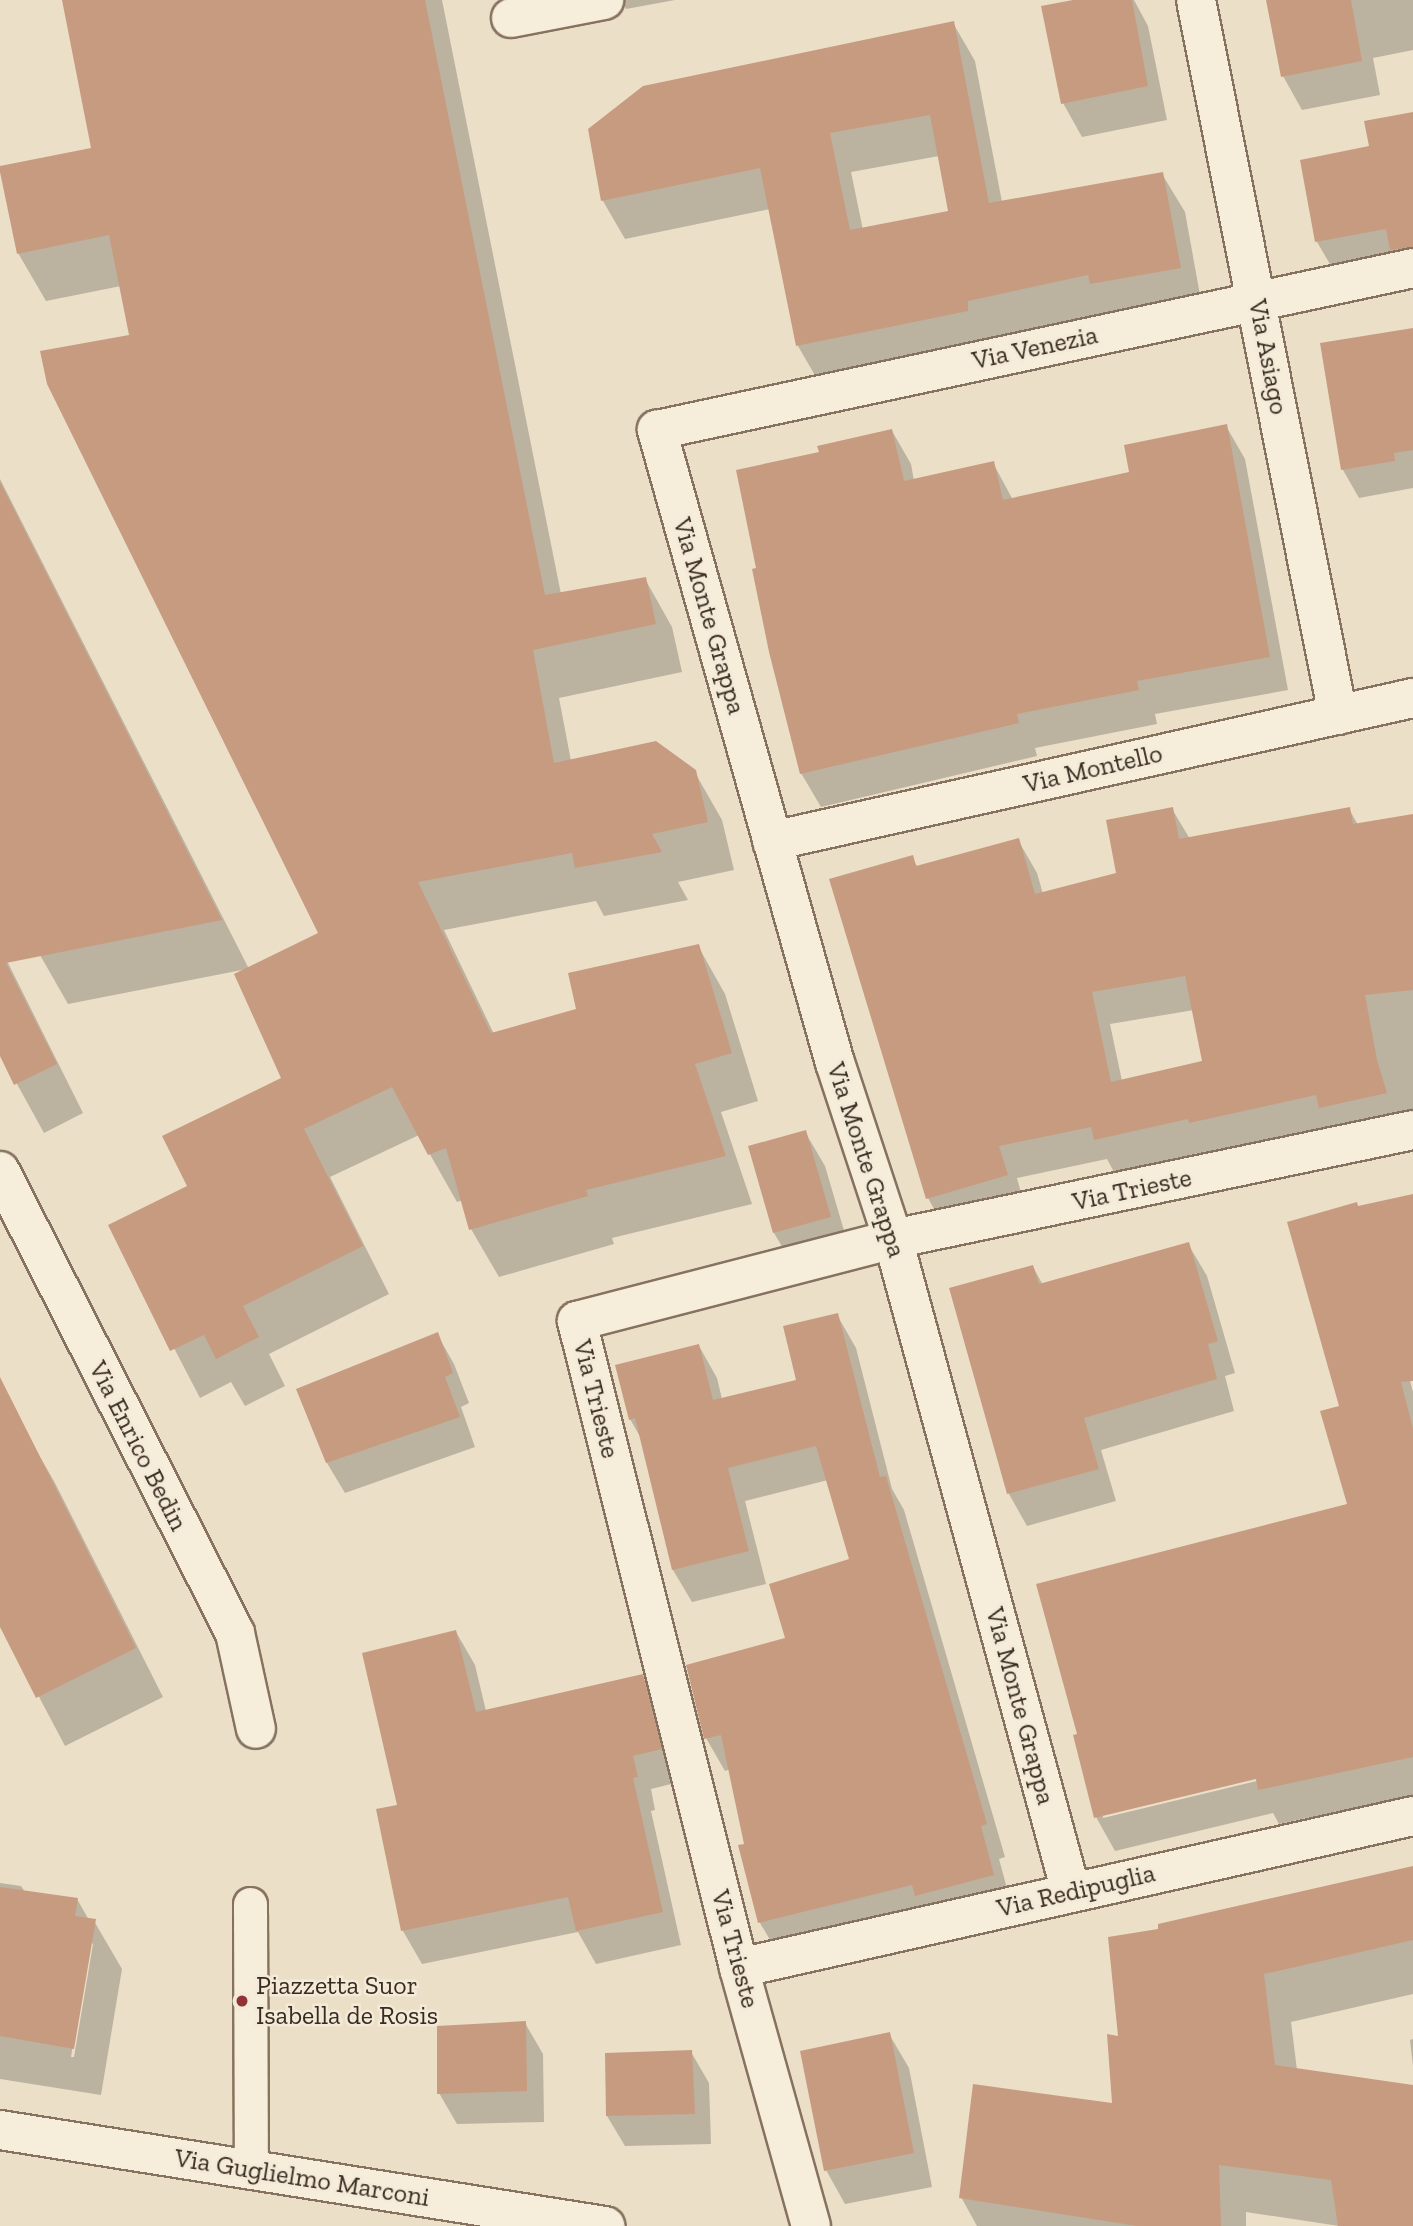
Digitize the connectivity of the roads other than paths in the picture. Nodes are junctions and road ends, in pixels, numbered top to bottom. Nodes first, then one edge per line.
1 (604, 0) edge
2 (1196, 0) edge
3 (510, 9) edge
4 (1413, 268) edge
5 (1257, 300) junction
6 (657, 430) joint
7 (1413, 698) edge
8 (1338, 715) junction
9 (772, 841) junction
10 (1413, 1130) edge
11 (0, 1171) edge
12 (893, 1239) junction
13 (256, 1728) dead end
14 (1413, 1816) edge
15 (1071, 1892) junction
16 (250, 1904) dead end
17 (739, 1968) junction
18 (0, 2130) edge
19 (251, 2170) junction
20 (605, 2226) edge
21 (811, 2226) edge

1 - 3 street
2 - 5 street, Via Asiago
4 - 5 street, Via Venezia
5 - 6 street, Via Venezia
5 - 8 street, Via Asiago
6 - 9 street, Via Monte Grappa
7 - 8 street, Via Montello
8 - 9 street, Via Montello
9 - 12 street, Via Monte Grappa
10 - 12 street, Via Trieste
11 - 13 street, Via Enrico Bedin
12 - 15 street, Via Monte Grappa
12 - 17 street, Via Trieste
14 - 15 street, Via Redipuglia
15 - 17 street, Via Redipuglia
16 - 19 lane
17 - 21 street, Via Trieste
18 - 19 street, Via Guglielmo Marconi
19 - 20 street, Via Guglielmo Marconi

